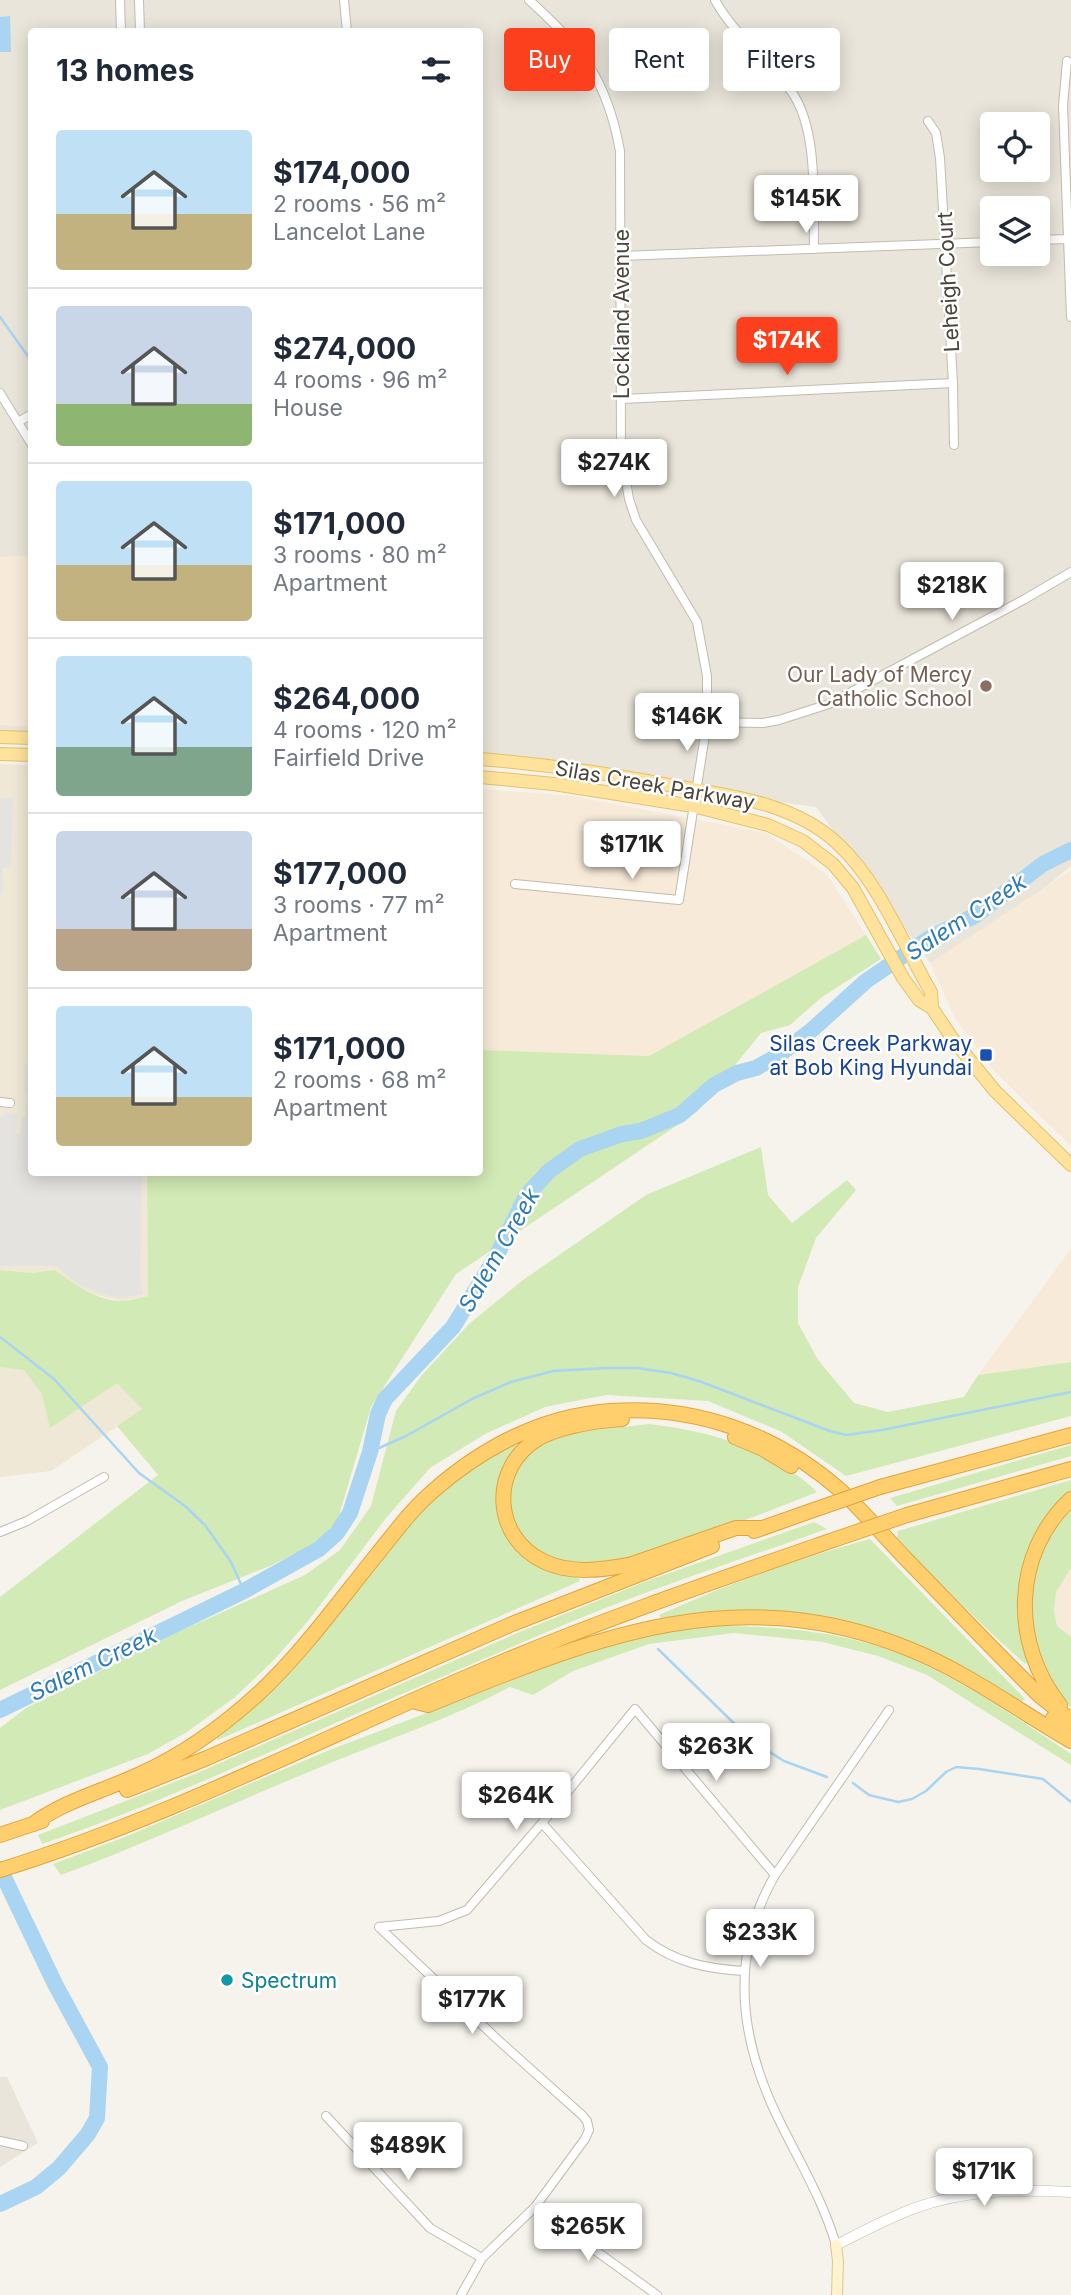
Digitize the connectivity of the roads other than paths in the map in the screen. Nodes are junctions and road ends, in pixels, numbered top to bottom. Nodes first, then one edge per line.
1 (120, 0) edge
2 (139, 0) edge
3 (344, 0) edge
4 (529, 0) edge
5 (715, 0) edge
6 (121, 28) edge
7 (140, 28) edge
8 (347, 28) edge
9 (1068, 61) dead end
10 (928, 121) dead end
11 (1068, 239) junction
12 (1050, 240) edge
13 (980, 242) edge
14 (946, 243) junction
15 (814, 249) junction
16 (621, 256) junction
17 (1071, 317) edge
18 (953, 383) junction
19 (0, 393) edge
20 (622, 399) junction
21 (28, 416) edge
22 (18, 422) junction
23 (28, 438) edge
24 (954, 445) dead end
25 (1071, 572) edge
26 (707, 722) junction
27 (0, 737) edge
28 (28, 738) edge
29 (28, 752) edge
30 (0, 754) edge
31 (483, 760) edge
32 (483, 777) edge
33 (696, 789) junction
34 (693, 806) junction
35 (515, 884) dead end
36 (932, 1008) junction
37 (0, 1102) edge
38 (10, 1102) dead end
39 (1071, 1165) edge
40 (1071, 1434) edge
41 (1071, 1469) edge
42 (104, 1477) dead end
43 (1071, 1499) edge
44 (760, 1528) junction
45 (0, 1532) edge
46 (412, 1701) junction
47 (888, 1710) dead end
48 (1071, 1718) edge
49 (1071, 1732) edge
50 (1071, 1741) edge
51 (542, 1823) junction
52 (33, 1824) junction
53 (0, 1835) edge
54 (0, 1870) edge
55 (775, 1875) junction
56 (745, 1971) junction
57 (326, 2116) dead end
58 (0, 2141) edge
59 (23, 2146) dead end
60 (1071, 2192) edge
61 (535, 2207) junction
62 (836, 2245) junction
63 (482, 2258) junction
64 (461, 2295) edge
65 (657, 2295) edge
66 (837, 2295) edge

1 - 6 street
2 - 7 street
3 - 8 street
4 - 16 street, Lockland Avenue
5 - 15 street
9 - 11 street
10 - 14 street, Leheigh Court
11 - 12 street
11 - 17 street
13 - 14 street
14 - 15 street
14 - 18 street, Leheigh Court
15 - 16 street
16 - 20 street, Lockland Avenue
18 - 20 street
18 - 24 street, Leheigh Court
19 - 22 street
20 - 26 street, Lockland Avenue
21 - 22 street
22 - 23 street
25 - 26 street
26 - 33 street, Lockland Avenue
27 - 28 main road
29 - 30 main road
31 - 33 main road, Silas Creek Parkway
32 - 34 main road, Silas Creek Parkway
33 - 34 street, Lockland Avenue
33 - 36 main road, Silas Creek Parkway
34 - 35 street, Lockland Avenue
34 - 36 main road, Silas Creek Parkway
36 - 39 main road, Silas Creek Parkway
37 - 38 street
40 - 44 highway, bridge
41 - 46 highway, bridge
42 - 45 street
43 - 48 highway
44 - 49 highway
44 - 52 highway
46 - 50 highway
46 - 54 highway
47 - 55 street
48 - 52 highway
51 - 55 street
51 - 56 street
51 - 61 street
52 - 53 highway
55 - 56 street
56 - 62 street
57 - 63 street
58 - 59 street
60 - 62 street
61 - 63 street
61 - 65 street
62 - 66 main road
63 - 64 street

